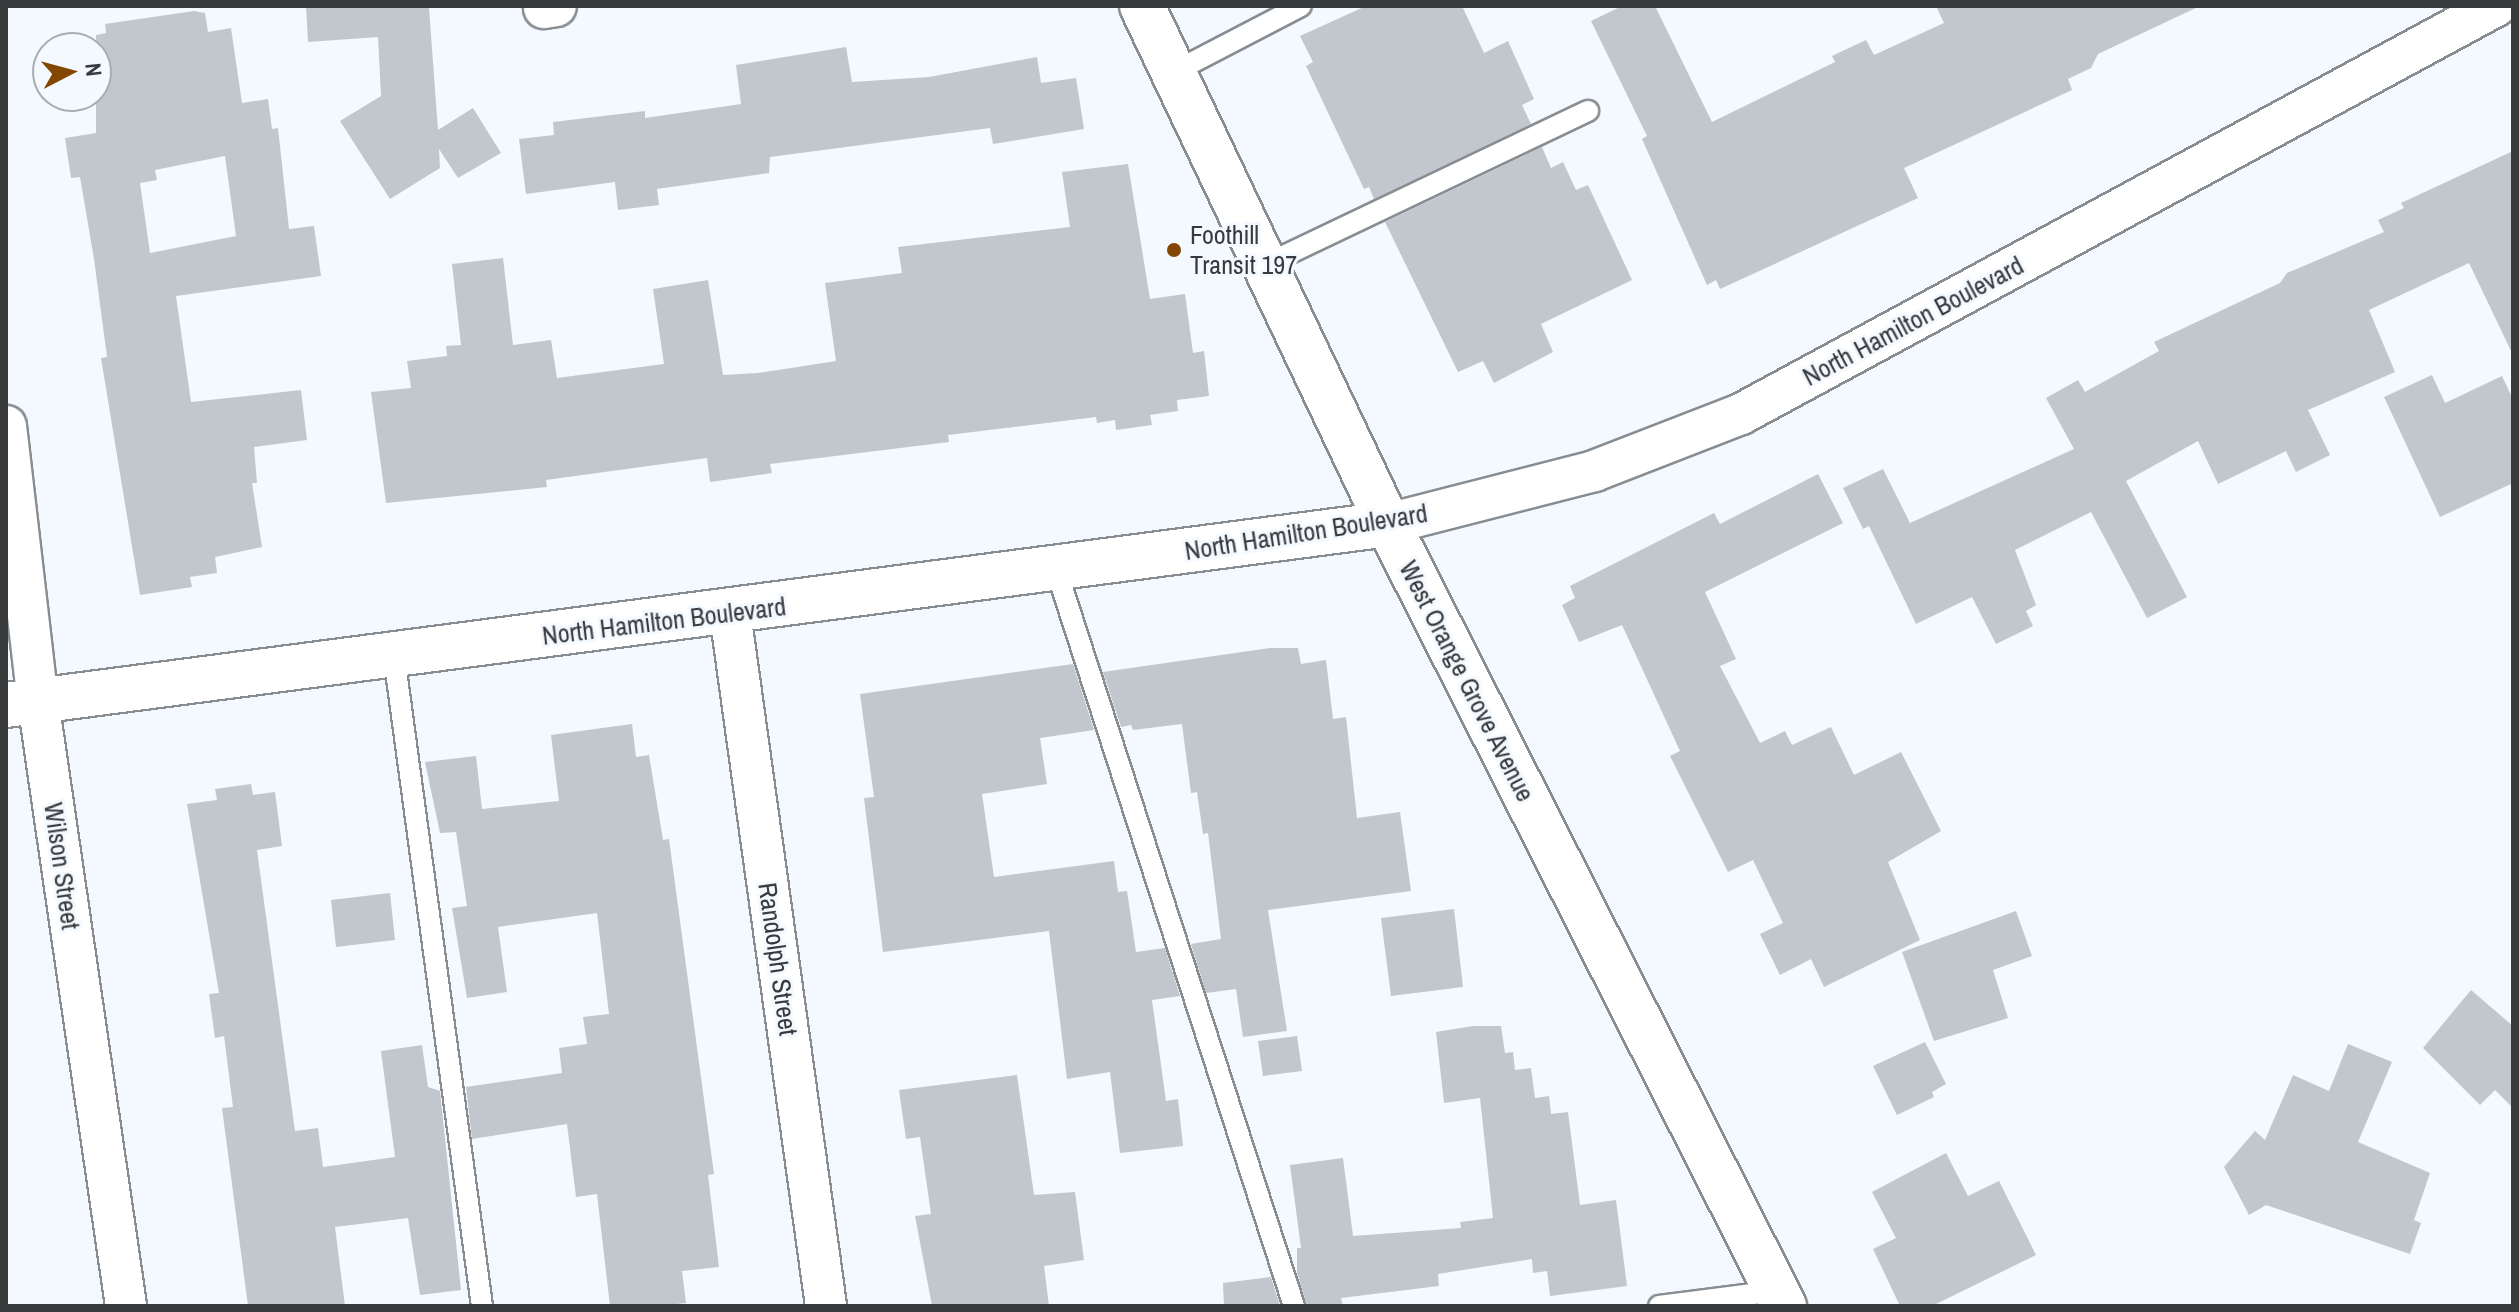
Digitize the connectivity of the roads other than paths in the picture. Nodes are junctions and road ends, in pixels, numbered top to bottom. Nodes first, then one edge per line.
1 (1142, 6) edge
2 (1301, 6) edge
3 (2496, 6) edge
4 (1174, 72) junction
5 (1588, 111) dead end
6 (1265, 265) junction
7 (6, 426) edge
8 (1388, 524) junction
9 (1056, 569) junction
10 (730, 613) junction
11 (394, 656) junction
12 (22, 703) edge
13 (1780, 1298) edge
14 (126, 1306) edge
15 (482, 1306) edge
16 (826, 1306) edge
17 (1294, 1306) edge
18 (1659, 1306) edge

1 - 4 street, West Orange Grove Avenue
2 - 4 lane
3 - 8 street, North Hamilton Boulevard
4 - 6 street, West Orange Grove Avenue
5 - 6 lane
6 - 8 street, West Orange Grove Avenue
7 - 12 street, Wilson Street
8 - 9 street, North Hamilton Boulevard
8 - 13 street, West Orange Grove Avenue
9 - 10 street, North Hamilton Boulevard
9 - 17 lane
10 - 11 street, North Hamilton Boulevard
10 - 16 street, Randolph Street
11 - 12 street, North Hamilton Boulevard
11 - 15 lane
12 - 14 street, Wilson Street
13 - 18 lane

